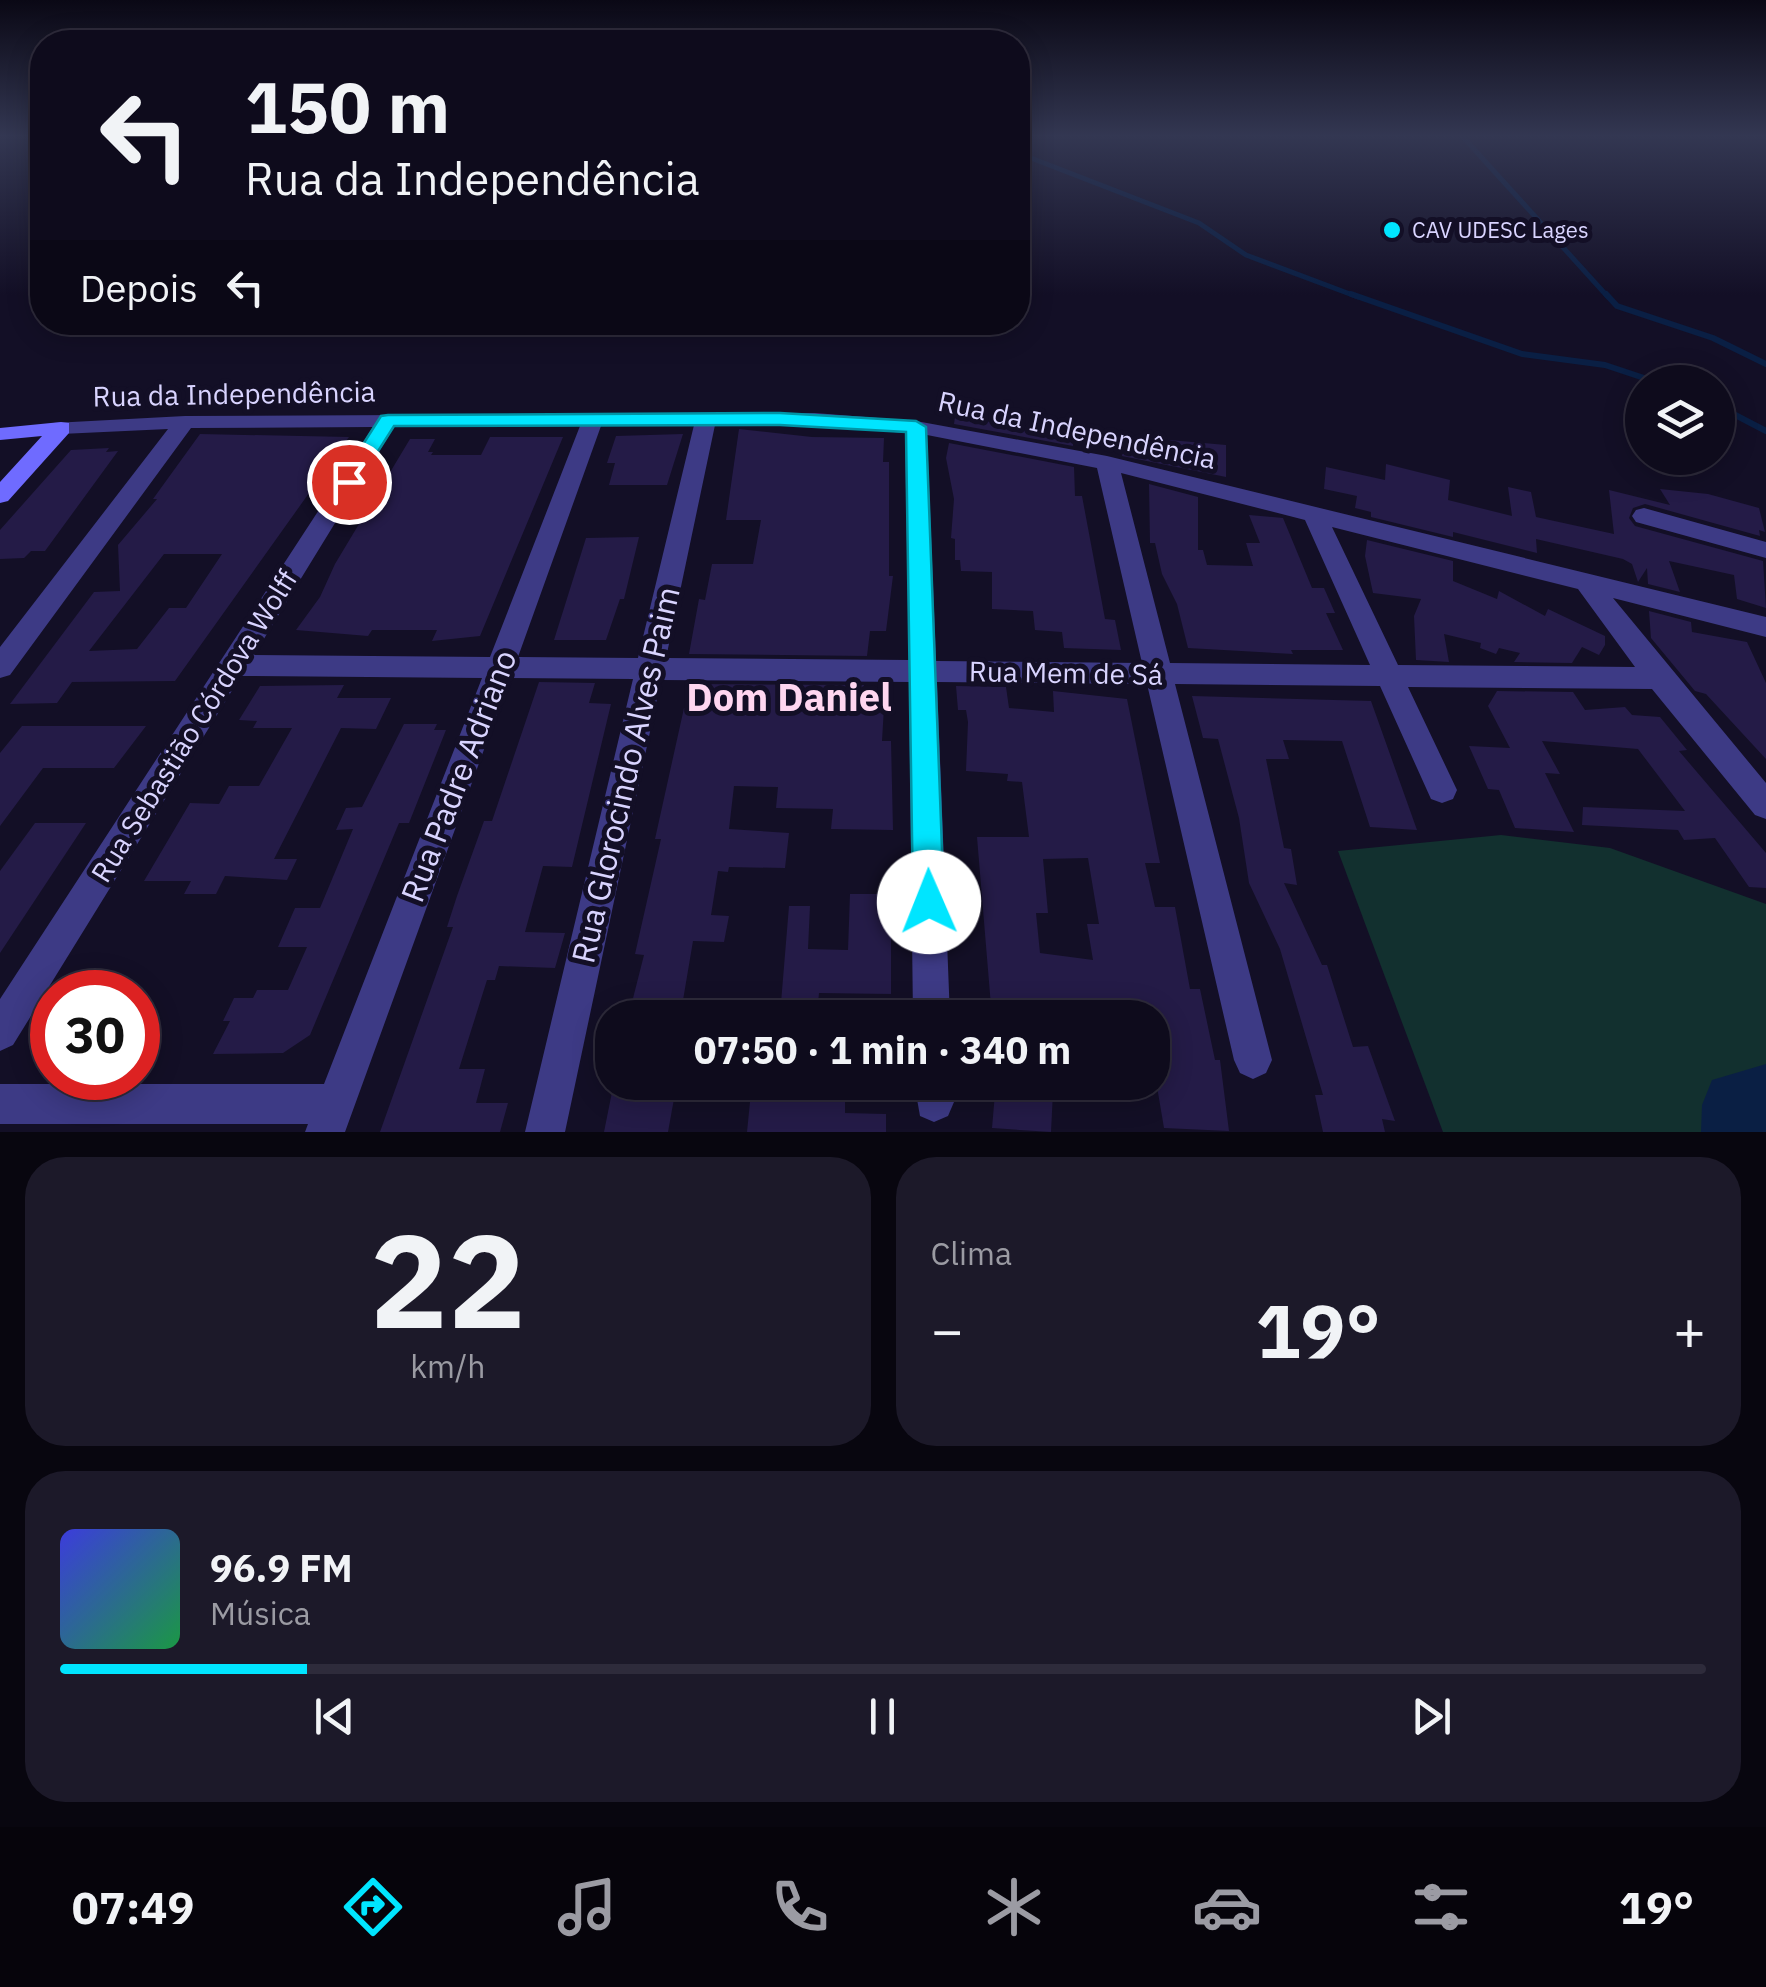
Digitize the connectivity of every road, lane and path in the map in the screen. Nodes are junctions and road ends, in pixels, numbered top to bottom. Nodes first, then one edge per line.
1 (706, 419) junction
2 (388, 420) junction
3 (594, 420) junction
4 (185, 422) junction
5 (916, 427) junction
6 (61, 428) junction
7 (0, 434) edge
8 (1107, 463) junction
9 (0, 496) edge
10 (1314, 513) junction
11 (1644, 516) dead end
12 (1766, 550) edge
13 (1586, 580) junction
14 (1766, 627) edge
15 (5, 654) edge
16 (233, 665) junction
17 (500, 667) junction
18 (650, 669) junction
19 (922, 671) junction
20 (1158, 674) junction
21 (1389, 676) junction
22 (1659, 678) junction
23 (1442, 790) dead end
24 (1766, 805) edge
25 (931, 1000) edge
26 (0, 1032) edge
27 (1253, 1060) dead end
28 (0, 1104) edge
29 (330, 1118) edge
30 (545, 1132) edge

1 - 3 street, Rua da Independência
1 - 5 street, Rua da Independência
1 - 18 street, Rua Glorocindo Alves Paim
2 - 3 street, Rua da Independência
2 - 4 street, Rua da Independência
2 - 16 street, Rua Sebastião Córdova Wolff
3 - 17 street, Rua Padre Adriano
4 - 6 street, Rua da Independência
4 - 15 street
5 - 8 street, Rua da Independência
5 - 19 street
6 - 7 main road, Rua da Independência
6 - 9 main road
8 - 10 street, Rua da Independência
8 - 20 street
10 - 13 street, Rua da Independência
10 - 21 street
11 - 12 street
13 - 14 street, Rua da Independência
13 - 22 street
16 - 17 street, Rua Mem de Sá
16 - 26 street, Rua Sebastião Córdova Wolff
17 - 18 street, Rua Mem de Sá
17 - 29 street, Rua Padre Adriano
18 - 19 street, Rua Mem de Sá
18 - 30 street, Rua Glorocindo Alves Paim
19 - 20 street, Rua Mem de Sá
19 - 25 street
20 - 21 street, Rua Mem de Sá
20 - 27 street
21 - 22 street, Rua Mem de Sá
21 - 23 street
22 - 24 street
28 - 29 street

